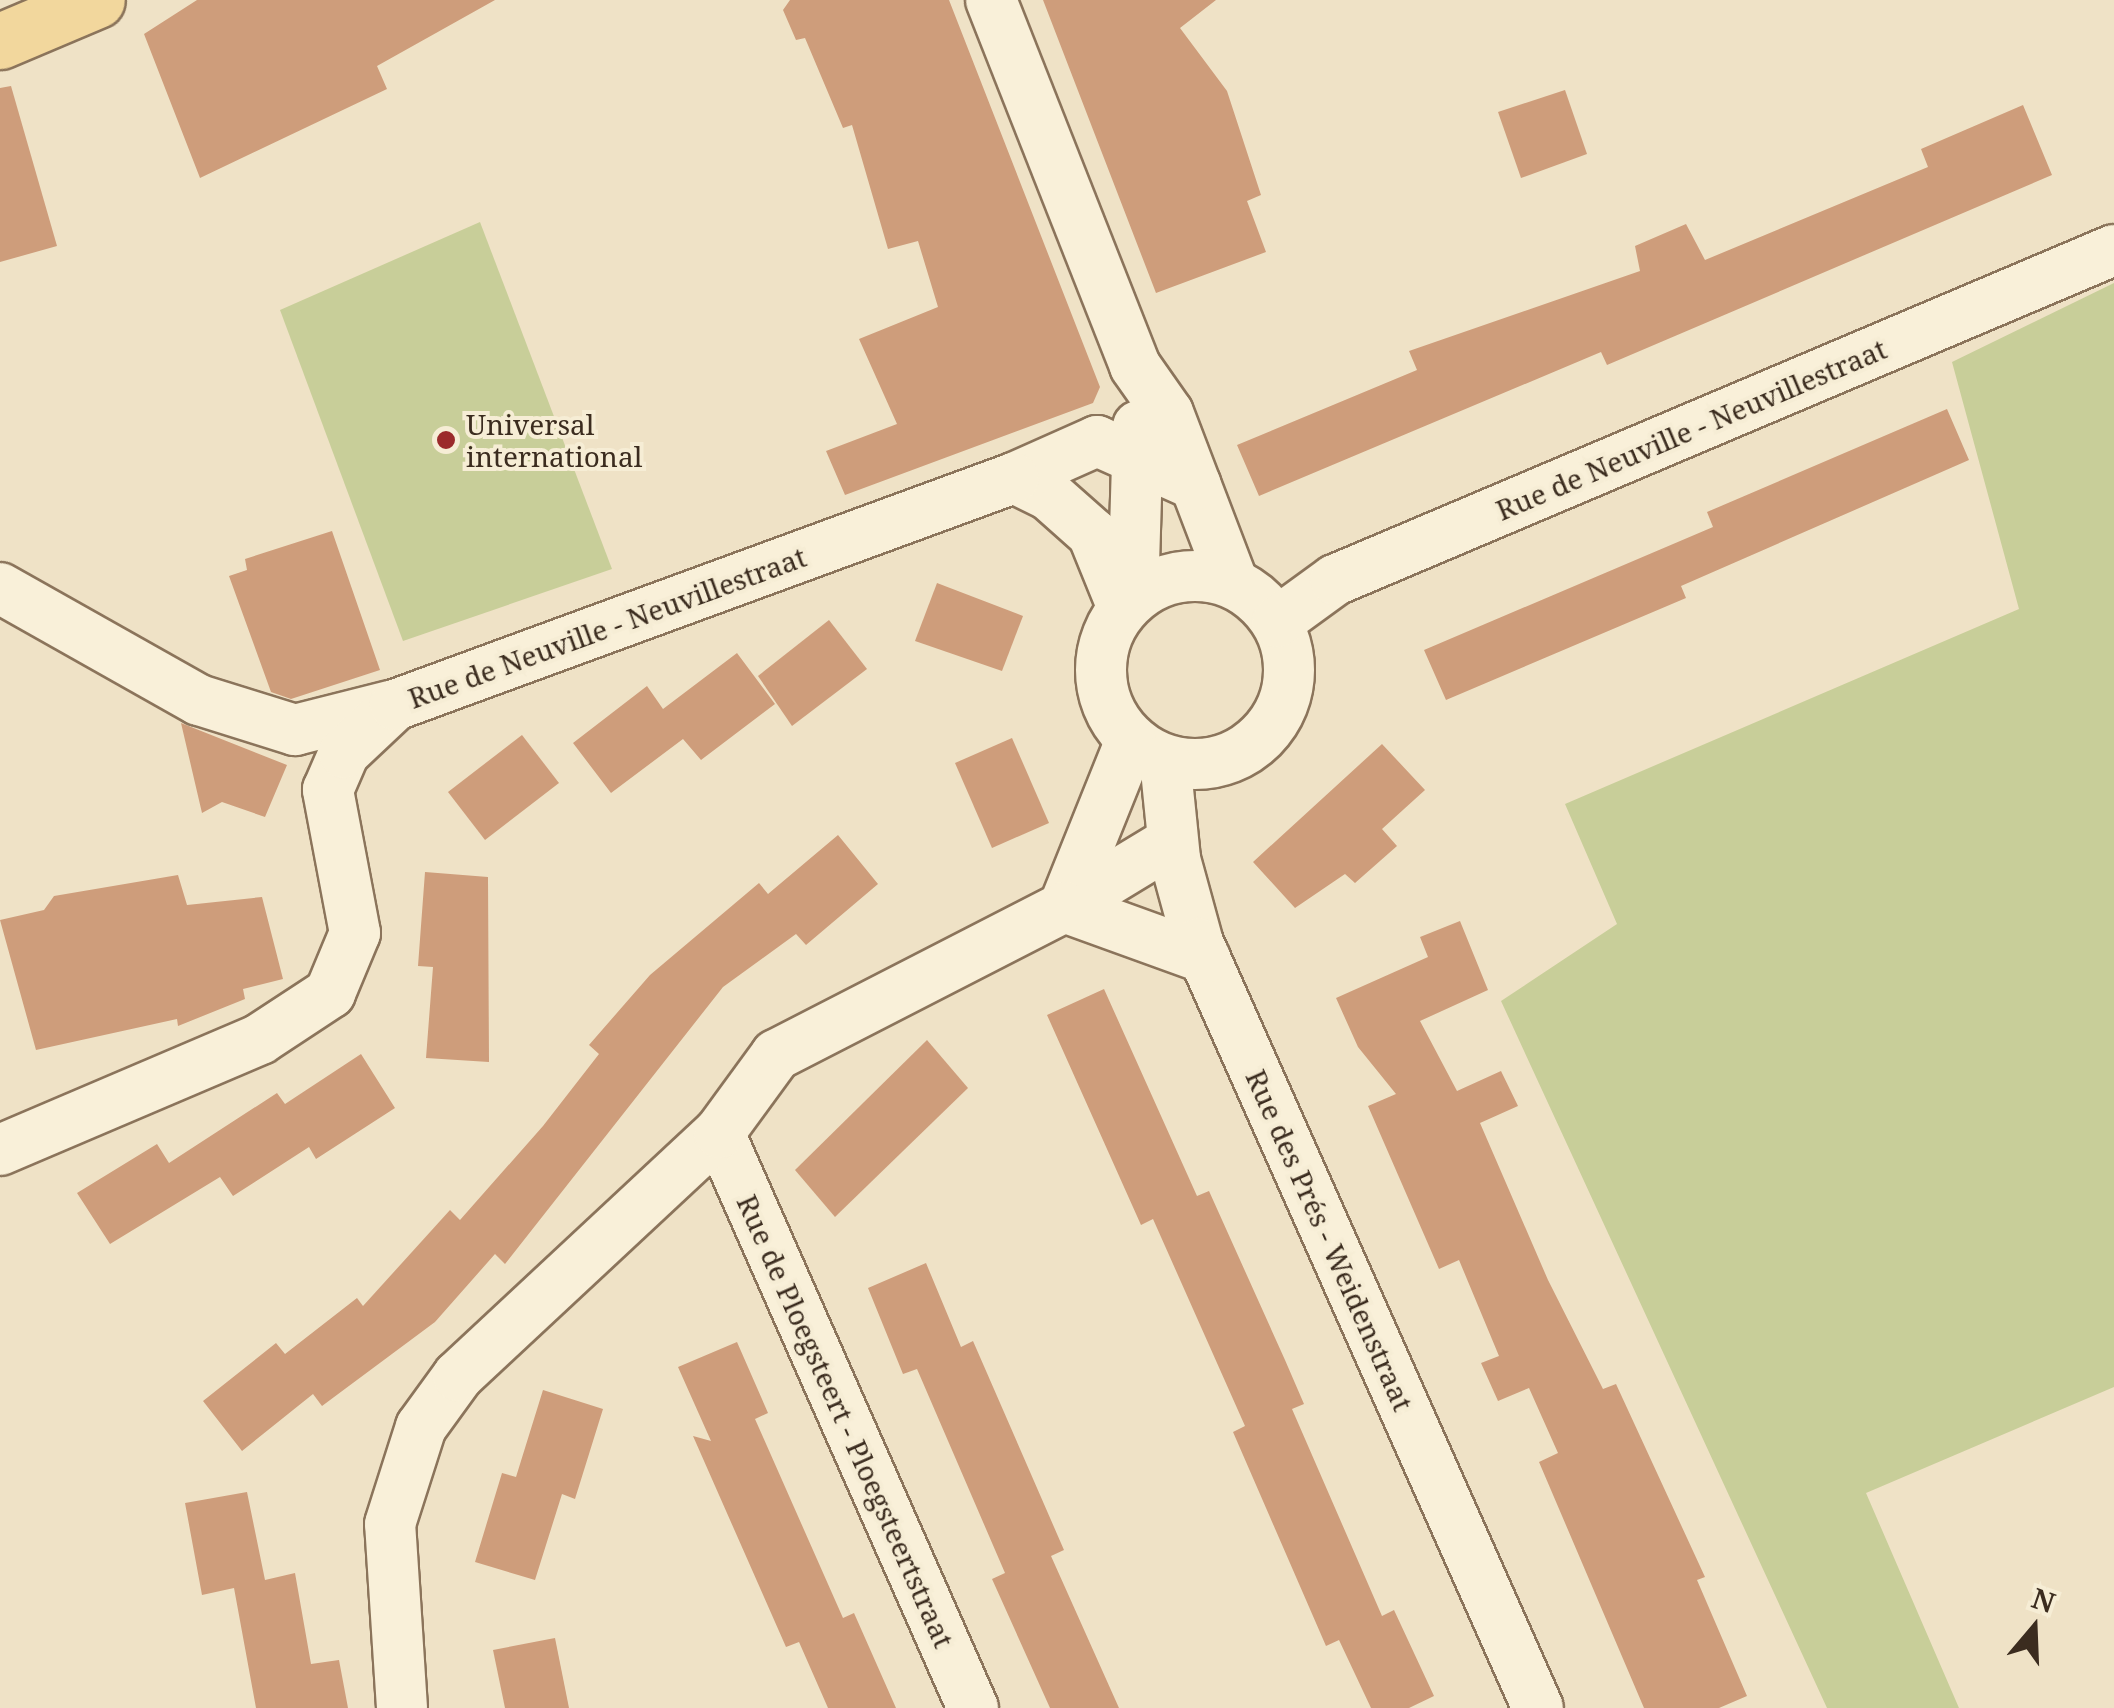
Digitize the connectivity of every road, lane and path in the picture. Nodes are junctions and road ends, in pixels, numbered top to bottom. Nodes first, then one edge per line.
1 (991, 0) edge
2 (91, 2) edge
3 (0, 41) edge
4 (2114, 250) edge
5 (1135, 366) junction
6 (1138, 454) junction
7 (1014, 478) junction
8 (1196, 485) junction
9 (1234, 583) junction
10 (0, 588) edge
11 (1128, 603) junction
12 (1277, 622) junction
13 (395, 705) junction
14 (1148, 750) junction
15 (1172, 840) junction
16 (1064, 906) junction
17 (1204, 958) junction
18 (719, 1133) junction
19 (0, 1150) edge
20 (402, 1708) edge
21 (973, 1708) edge
22 (1538, 1708) edge

1 - 5 street, Rue des Prés - Weidenstraat
2 - 3 main road
4 - 12 street, Rue de Neuville - Neuvillestraat
5 - 6 street, Rue des Prés - Weidenstraat
5 - 8 street, Rue des Prés - Weidenstraat
6 - 7 street, Rue de Neuville - Neuvillestraat
6 - 8 street, Rue de Neuville - Neuvillestraat
6 - 11 street, Rue des Prés - Weidenstraat
7 - 11 street
7 - 13 street, Rue de Neuville - Neuvillestraat
8 - 9 street, Rue des Prés - Weidenstraat
9 - 11 street
9 - 12 street, Rue des Prés - Weidenstraat
10 - 13 street
11 - 14 street, Rue des Prés - Weidenstraat
12 - 14 street
13 - 19 street, Rue de Neuville - Neuvillestraat
14 - 15 street, Rue des Prés - Weidenstraat
14 - 16 street
15 - 16 street
15 - 17 street, Rue des Prés - Weidenstraat
16 - 17 street
16 - 18 street
17 - 22 street, Rue des Prés - Weidenstraat
18 - 20 street
18 - 21 street, Rue de Ploegsteert - Ploegsteertstraat

